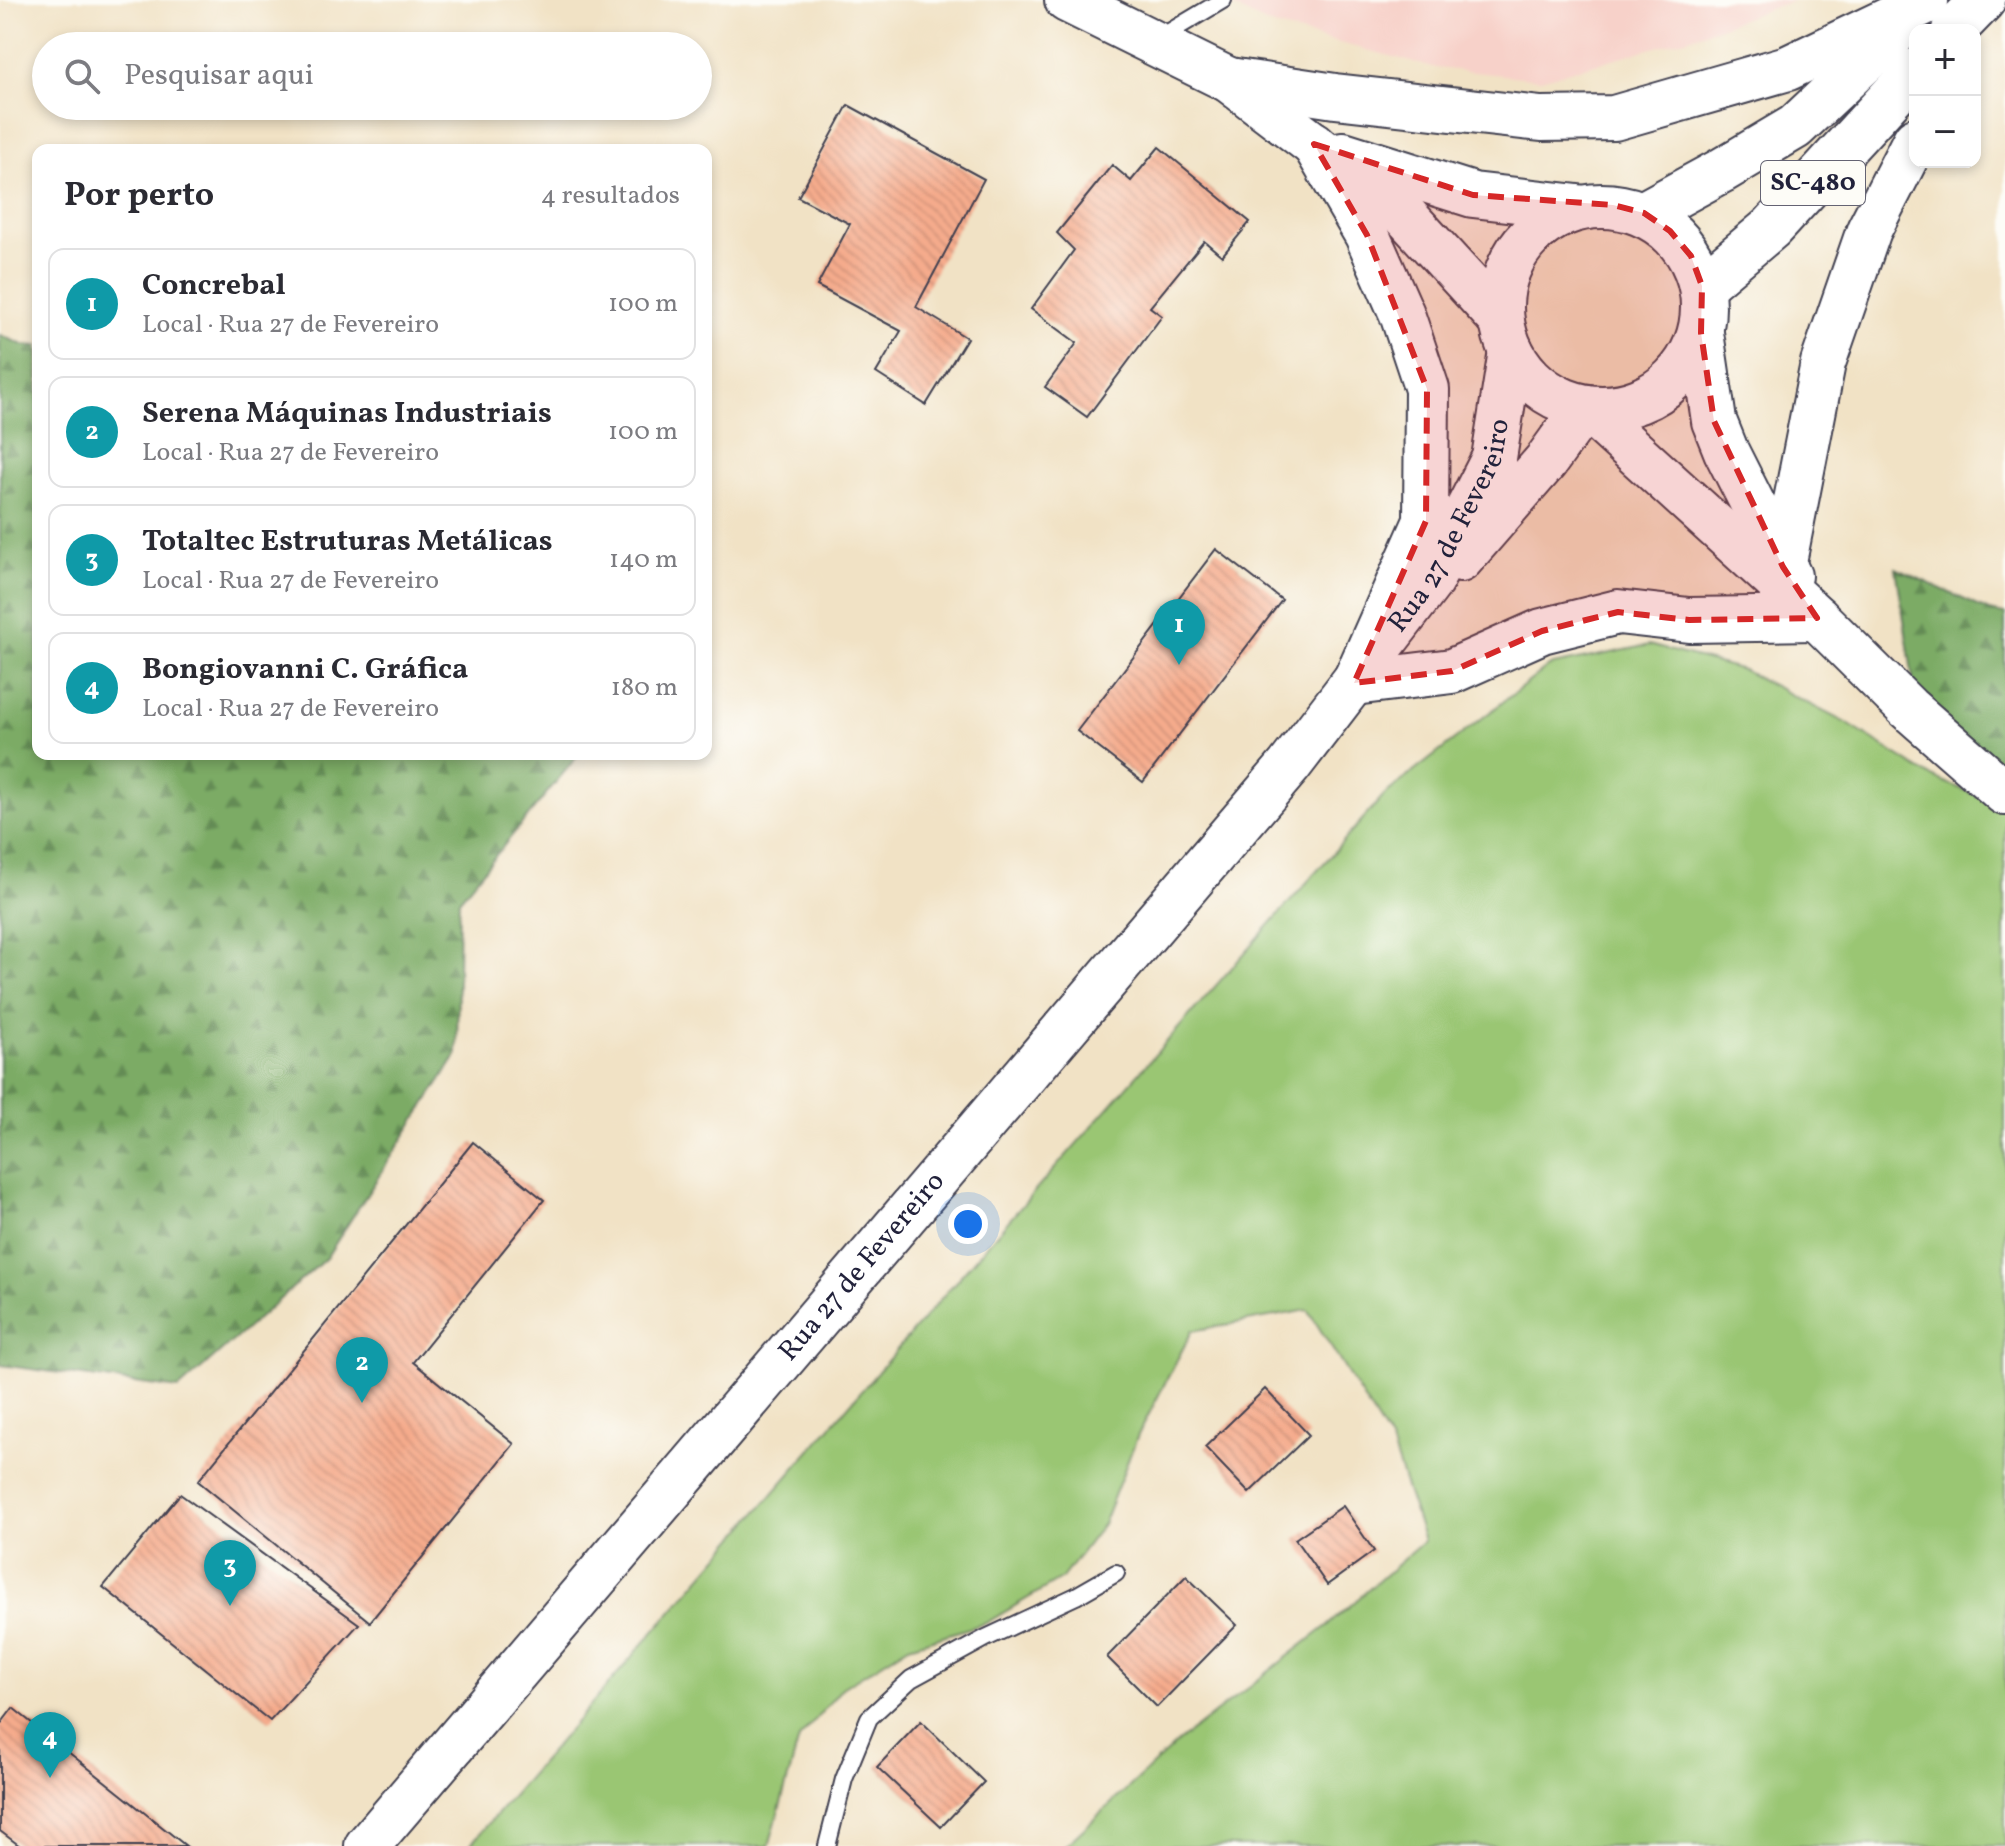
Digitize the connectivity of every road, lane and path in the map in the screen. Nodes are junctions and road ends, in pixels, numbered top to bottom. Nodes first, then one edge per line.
1 (1067, 0) edge
2 (1223, 0) edge
3 (1952, 14) edge
4 (1152, 42) junction
5 (1909, 78) edge
6 (1229, 80) junction
7 (1314, 144) junction
8 (1909, 152) edge
9 (1578, 207) junction
10 (1644, 213) junction
11 (1702, 286) junction
12 (1701, 333) junction
13 (1506, 335) junction
14 (1585, 407) junction
15 (1783, 567) junction
16 (1817, 618) junction
17 (1354, 683) junction
18 (2005, 793) edge
19 (1116, 1573) dead end
20 (367, 1846) edge
21 (827, 1846) edge

1 - 4 main road
2 - 4 lane
3 - 6 main road
3 - 10 main road, SC-480
4 - 6 main road
5 - 11 main road, SC-480
6 - 7 main road
7 - 9 main road
7 - 13 main road
7 - 17 main road
8 - 15 main road
9 - 10 main road
9 - 13 main road
10 - 11 main road
11 - 12 main road
12 - 14 main road
12 - 15 main road
13 - 14 main road
13 - 17 main road, Rua 27 de Fevereiro
14 - 16 main road
14 - 17 main road, Rua 27 de Fevereiro
15 - 16 main road
16 - 17 main road
16 - 18 main road
17 - 20 main road, Rua 27 de Fevereiro
19 - 21 lane

